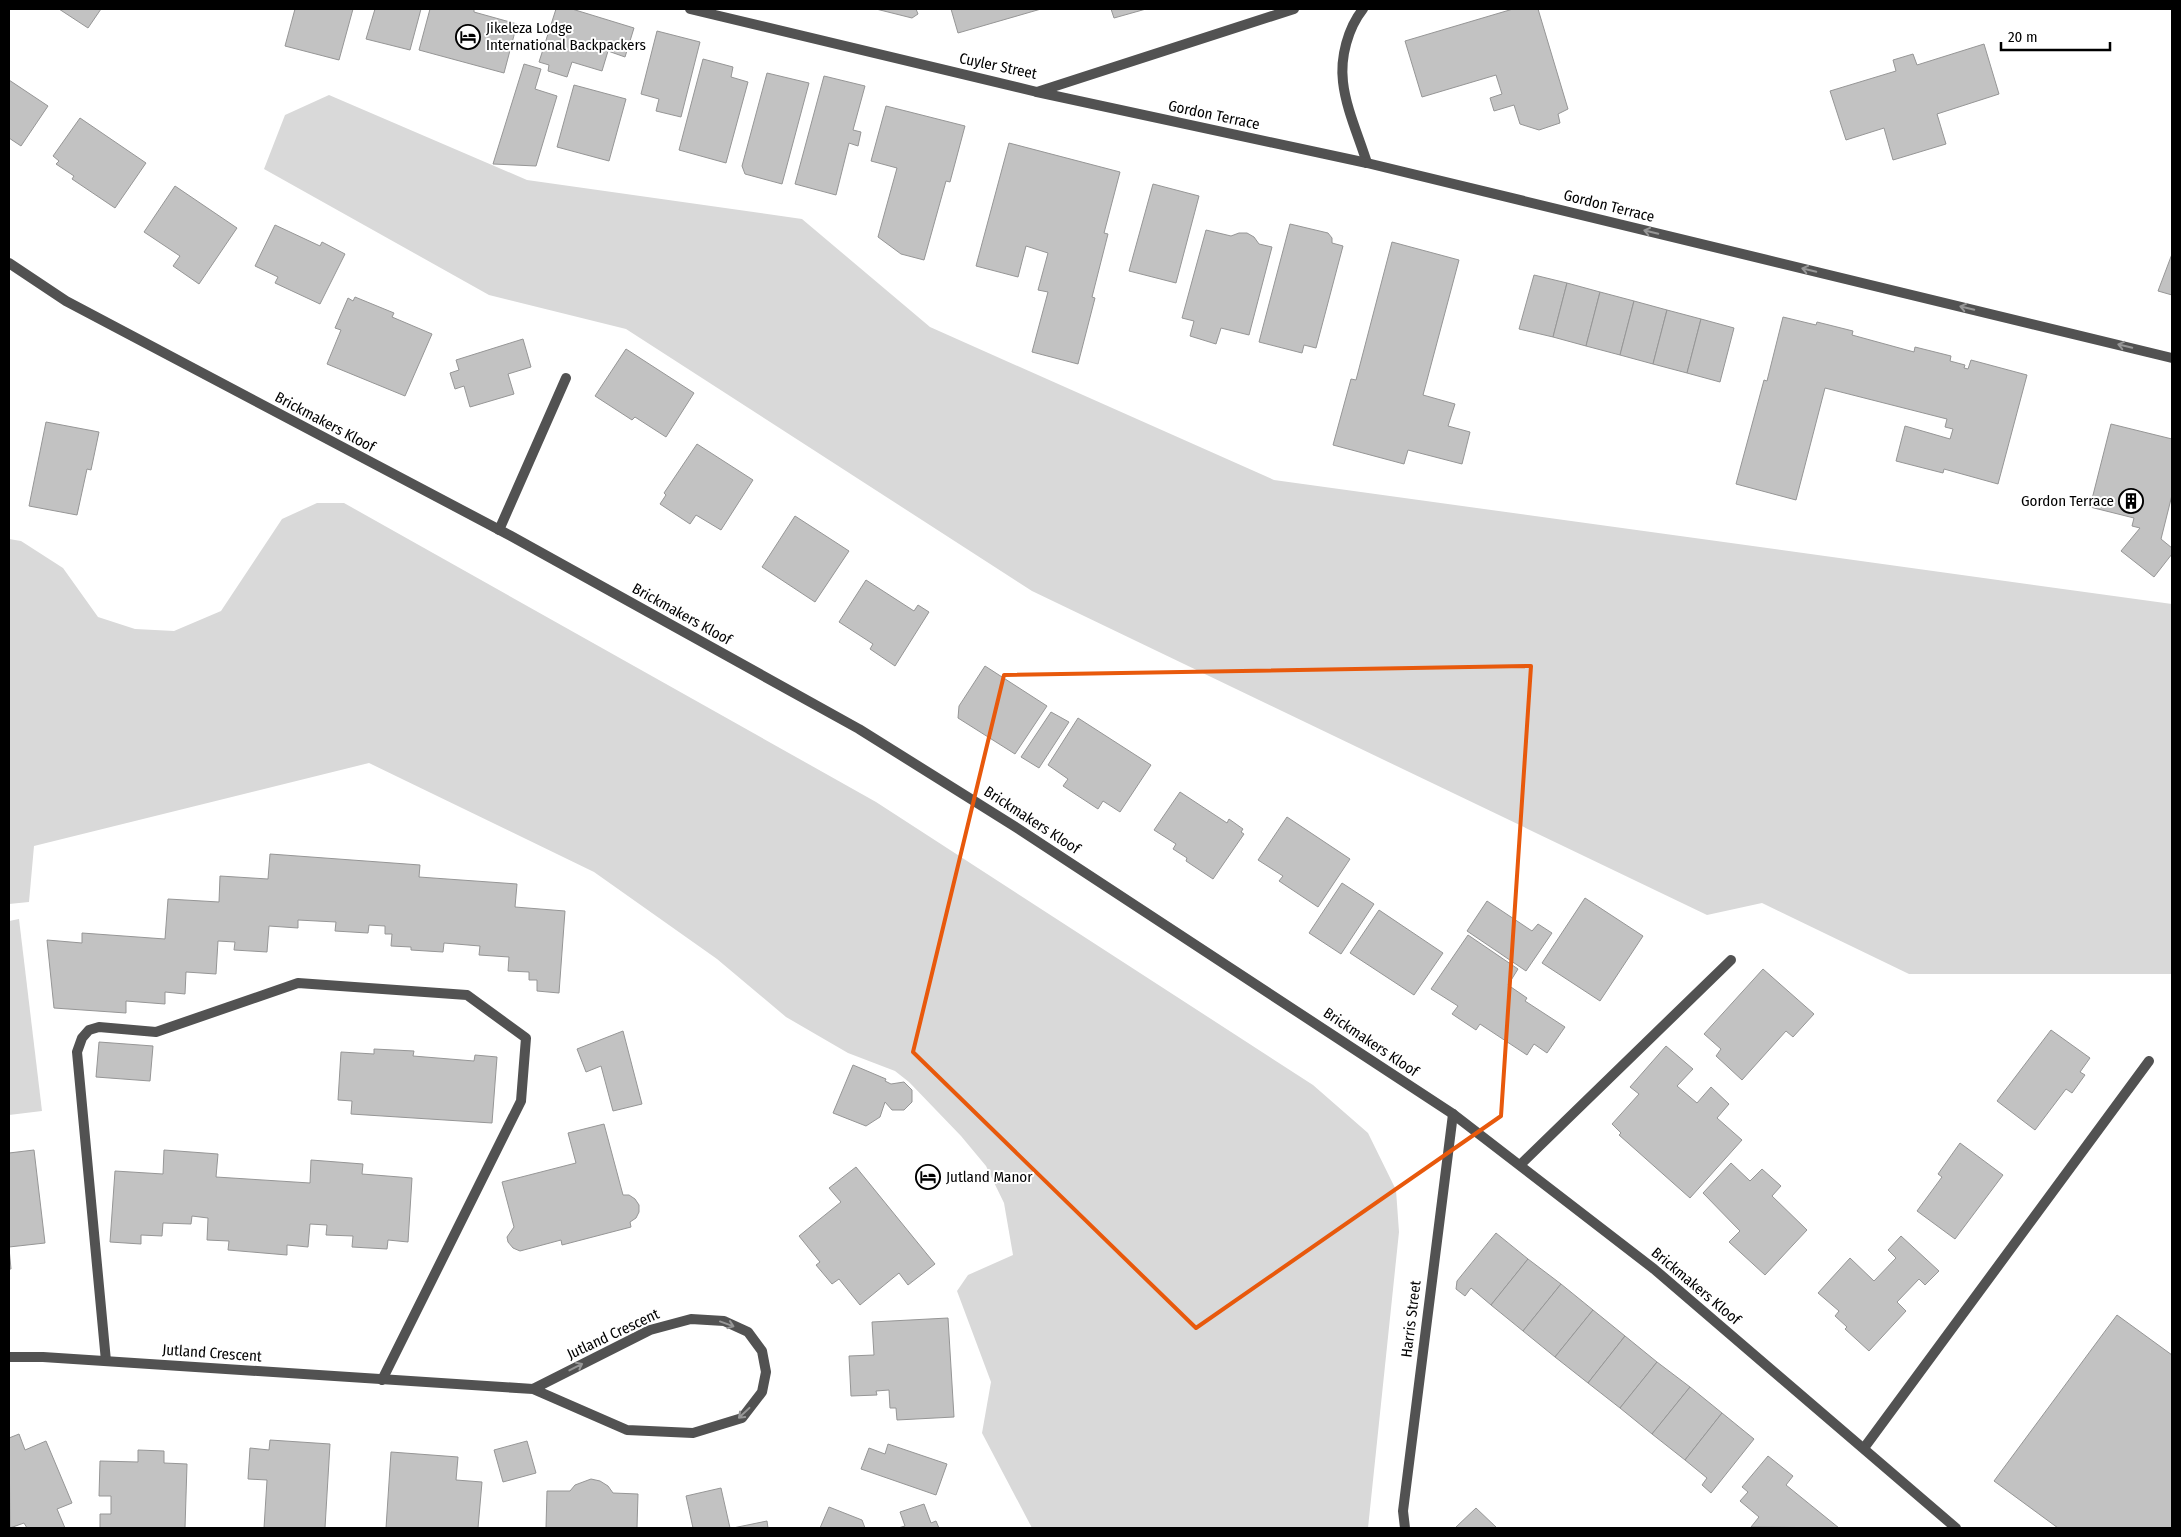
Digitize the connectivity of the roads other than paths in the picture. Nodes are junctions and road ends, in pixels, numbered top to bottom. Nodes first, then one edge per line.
1 (690, 9) edge
2 (1294, 9) edge
3 (1363, 9) edge
4 (1037, 92) junction
5 (1368, 163) junction
6 (9, 263) edge
7 (2172, 358) edge
8 (566, 378) dead end
9 (499, 530) junction
10 (1731, 960) dead end
11 (2149, 1061) dead end
12 (1452, 1114) junction
13 (1520, 1164) junction
14 (9, 1358) edge
15 (106, 1362) junction
16 (382, 1380) junction
17 (533, 1389) junction
18 (1864, 1448) junction
19 (1404, 1528) edge
20 (1956, 1528) edge

1 - 4 street, Cuyler Street
2 - 4 street, Cuyler Street
3 - 5 street
4 - 5 street, Gordon Terrace
7 -> 5 street, Gordon Terrace
6 - 9 street, Brickmakers Kloof
8 - 9 street
9 - 12 street, Brickmakers Kloof
10 - 13 street
11 - 18 street
12 - 13 street, Brickmakers Kloof
12 - 19 street, Harris Street
13 - 18 street, Brickmakers Kloof
14 - 15 street, Jutland Crescent
15 - 16 street, Jutland Crescent
15 - 16 street
16 - 17 street, Jutland Crescent
17 -> 17 street, Jutland Crescent
18 - 20 street, Brickmakers Kloof

